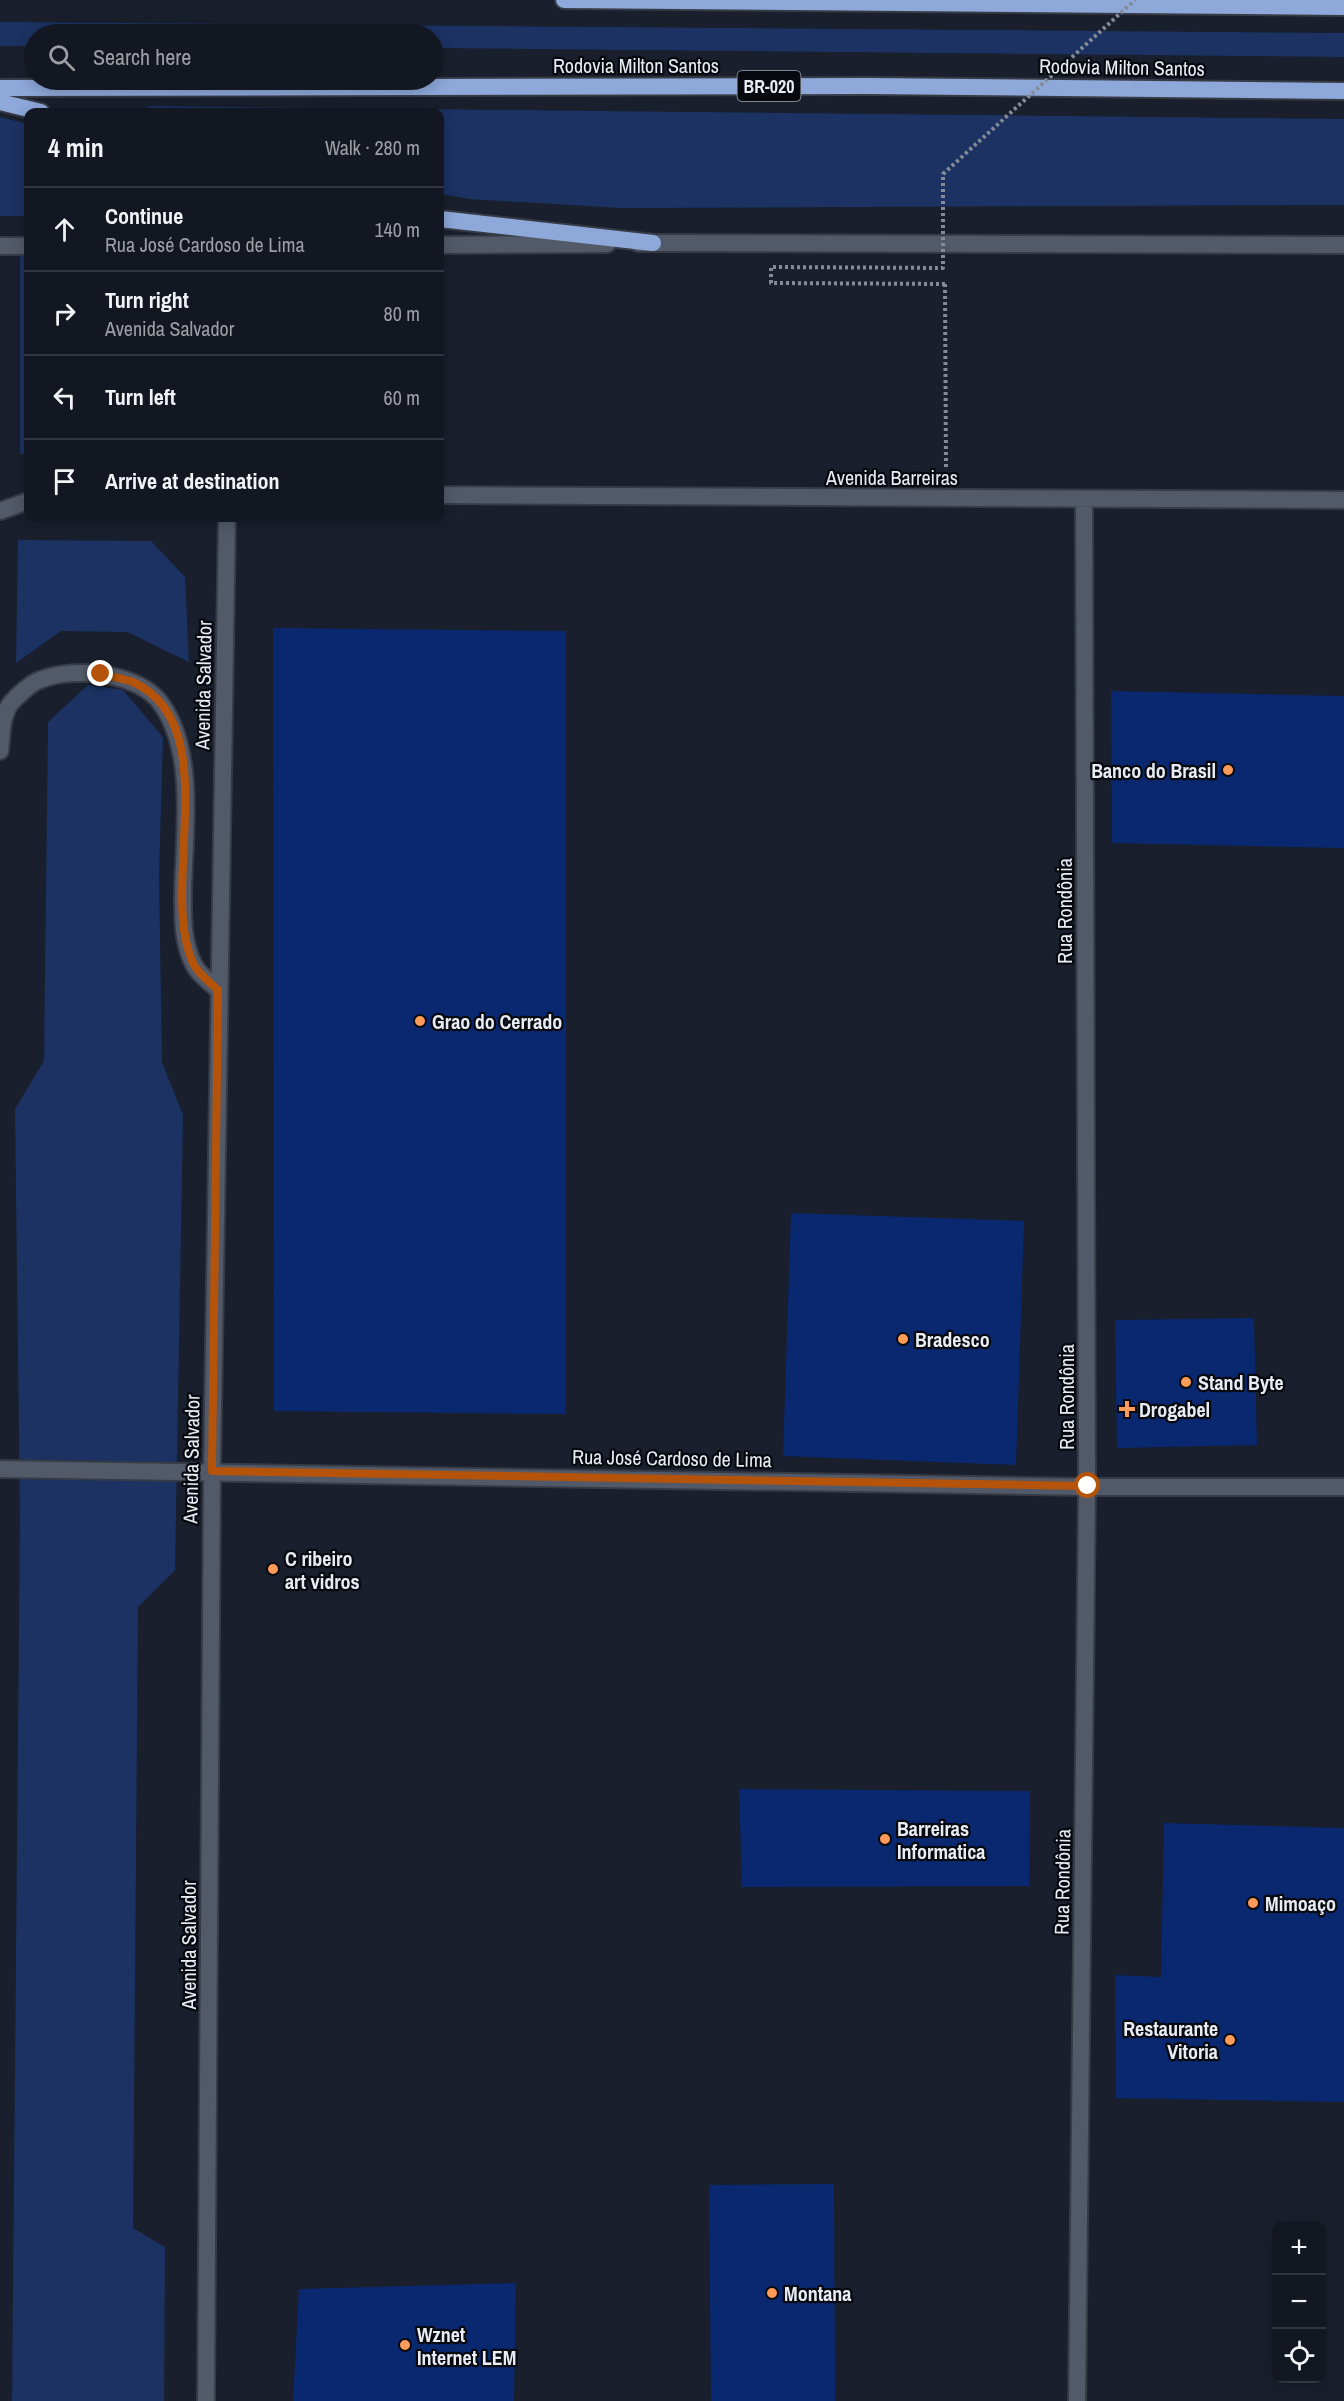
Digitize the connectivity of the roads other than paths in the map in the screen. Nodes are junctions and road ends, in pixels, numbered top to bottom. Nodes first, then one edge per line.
1 (564, 0) edge
2 (1344, 7) edge
3 (444, 87) edge
4 (0, 88) edge
5 (24, 88) edge
6 (1344, 91) edge
7 (0, 102) edge
8 (25, 108) edge
9 (444, 219) edge
10 (653, 243) junction
11 (444, 245) edge
12 (1344, 245) edge
13 (0, 246) edge
14 (24, 246) edge
15 (444, 495) edge
16 (1084, 500) junction
17 (1344, 500) edge
18 (24, 502) edge
19 (0, 511) edge
20 (227, 522) edge
21 (0, 751) edge
22 (218, 990) junction
23 (0, 1470) edge
24 (212, 1471) junction
25 (1088, 1486) junction
26 (1344, 1487) edge
27 (206, 2401) edge
28 (1077, 2401) edge

1 - 2 highway
3 - 6 highway, Rodovia Milton Santos / BR-020
4 - 5 highway, Rodovia Milton Santos / BR-020
7 - 8 highway
9 - 10 highway
10 - 11 street
10 - 12 street
13 - 14 street
15 - 16 street, Avenida Barreiras
16 - 17 street, Avenida Barreiras
16 - 25 street, Rua Rondônia
18 - 19 street
20 - 22 street, Avenida Salvador
21 - 22 street
22 - 24 street, Avenida Salvador
23 - 24 street, Rua José Cardoso de Lima
24 - 25 street, Rua José Cardoso de Lima
24 - 27 street, Avenida Salvador
25 - 26 street, Rua José Cardoso de Lima
25 - 28 street, Rua Rondônia

